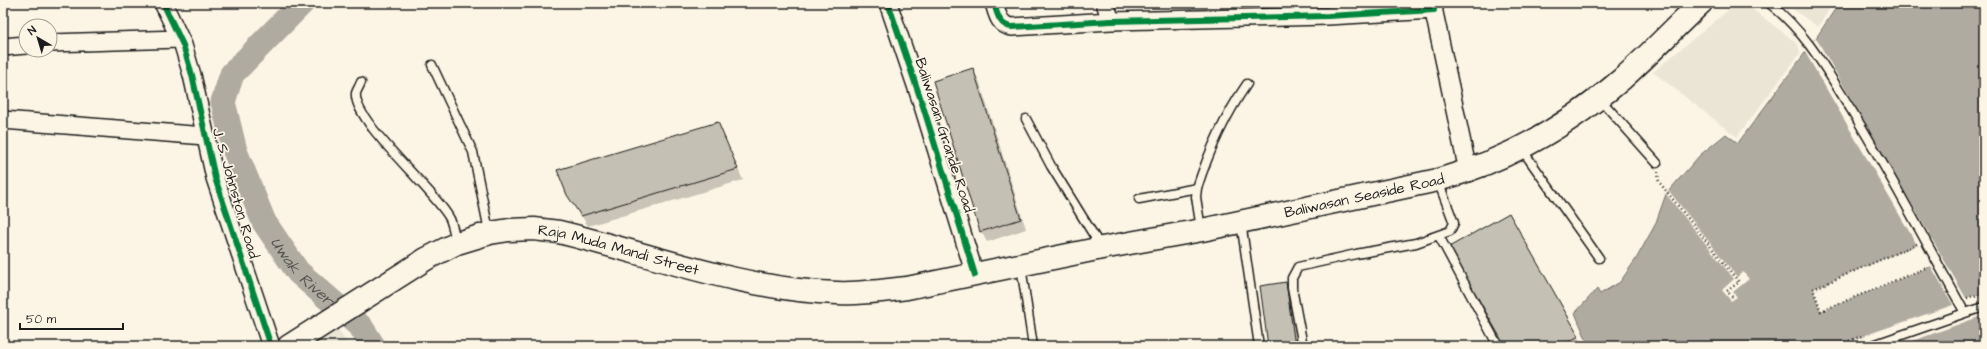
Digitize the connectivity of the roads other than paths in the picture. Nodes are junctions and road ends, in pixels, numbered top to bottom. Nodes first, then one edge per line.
1 (163, 3) edge
2 (888, 3) edge
3 (994, 3) edge
4 (1105, 3) edge
5 (1701, 3) edge
6 (1769, 3) edge
7 (1433, 7) edge
8 (1216, 10) edge
9 (1326, 10) edge
10 (1111, 21) junction
11 (180, 39) junction
12 (58, 43) edge
13 (18, 46) edge
14 (3, 47) edge
15 (432, 65) dead end
16 (361, 82) dead end
17 (1247, 84) dead end
18 (1598, 98) junction
19 (1026, 119) dead end
20 (3, 120) edge
21 (205, 136) junction
22 (1521, 147) junction
23 (1658, 163) road end
24 (1468, 171) junction
25 (1438, 180) junction
26 (1197, 188) junction
27 (1139, 199) dead end
28 (1240, 222) junction
29 (1202, 230) junction
30 (490, 233) junction
31 (1439, 236) junction
32 (457, 244) junction
33 (1102, 248) junction
34 (1599, 258) dead end
35 (1021, 265) junction
36 (975, 275) junction
37 (1984, 307) edge
38 (1965, 313) junction
39 (271, 346) edge
40 (289, 346) edge
41 (1033, 346) edge
42 (1259, 346) edge
43 (1303, 346) edge
44 (1498, 346) edge
45 (1870, 346) edge

1 - 11 street, J. S. Johnston Road
2 - 36 street, Baliwasan Grande Road
3 - 10 street
4 - 10 street
5 - 18 main road, Baliwasan Seaside Road
6 - 38 lane
7 - 9 street
7 - 24 street
8 - 9 street
8 - 10 street
11 - 12 street
11 - 21 street, J. S. Johnston Road
13 - 14 street
15 - 30 lane
16 - 32 lane
17 - 26 lane
18 - 22 main road, Baliwasan Seaside Road
18 - 23 lane
19 - 33 lane
20 - 21 street
21 - 39 street, J. S. Johnston Road
22 - 24 main road, Baliwasan Seaside Road
22 - 34 lane
24 - 25 main road, Baliwasan Seaside Road
25 - 28 main road, Baliwasan Seaside Road
25 - 31 lane
26 - 27 lane
26 - 29 lane
28 - 29 main road, Baliwasan Seaside Road
28 - 42 lane
29 - 33 main road, Baliwasan Seaside Road
30 - 32 main road, Raja Muda Mandi Street
30 - 36 main road, Raja Muda Mandi Street
31 - 43 lane
31 - 44 lane
32 - 40 main road, Raja Muda Mandi Street
33 - 35 main road, Baliwasan Seaside Road
35 - 36 main road, Baliwasan Seaside Road
35 - 41 lane
37 - 38 lane
38 - 45 lane

